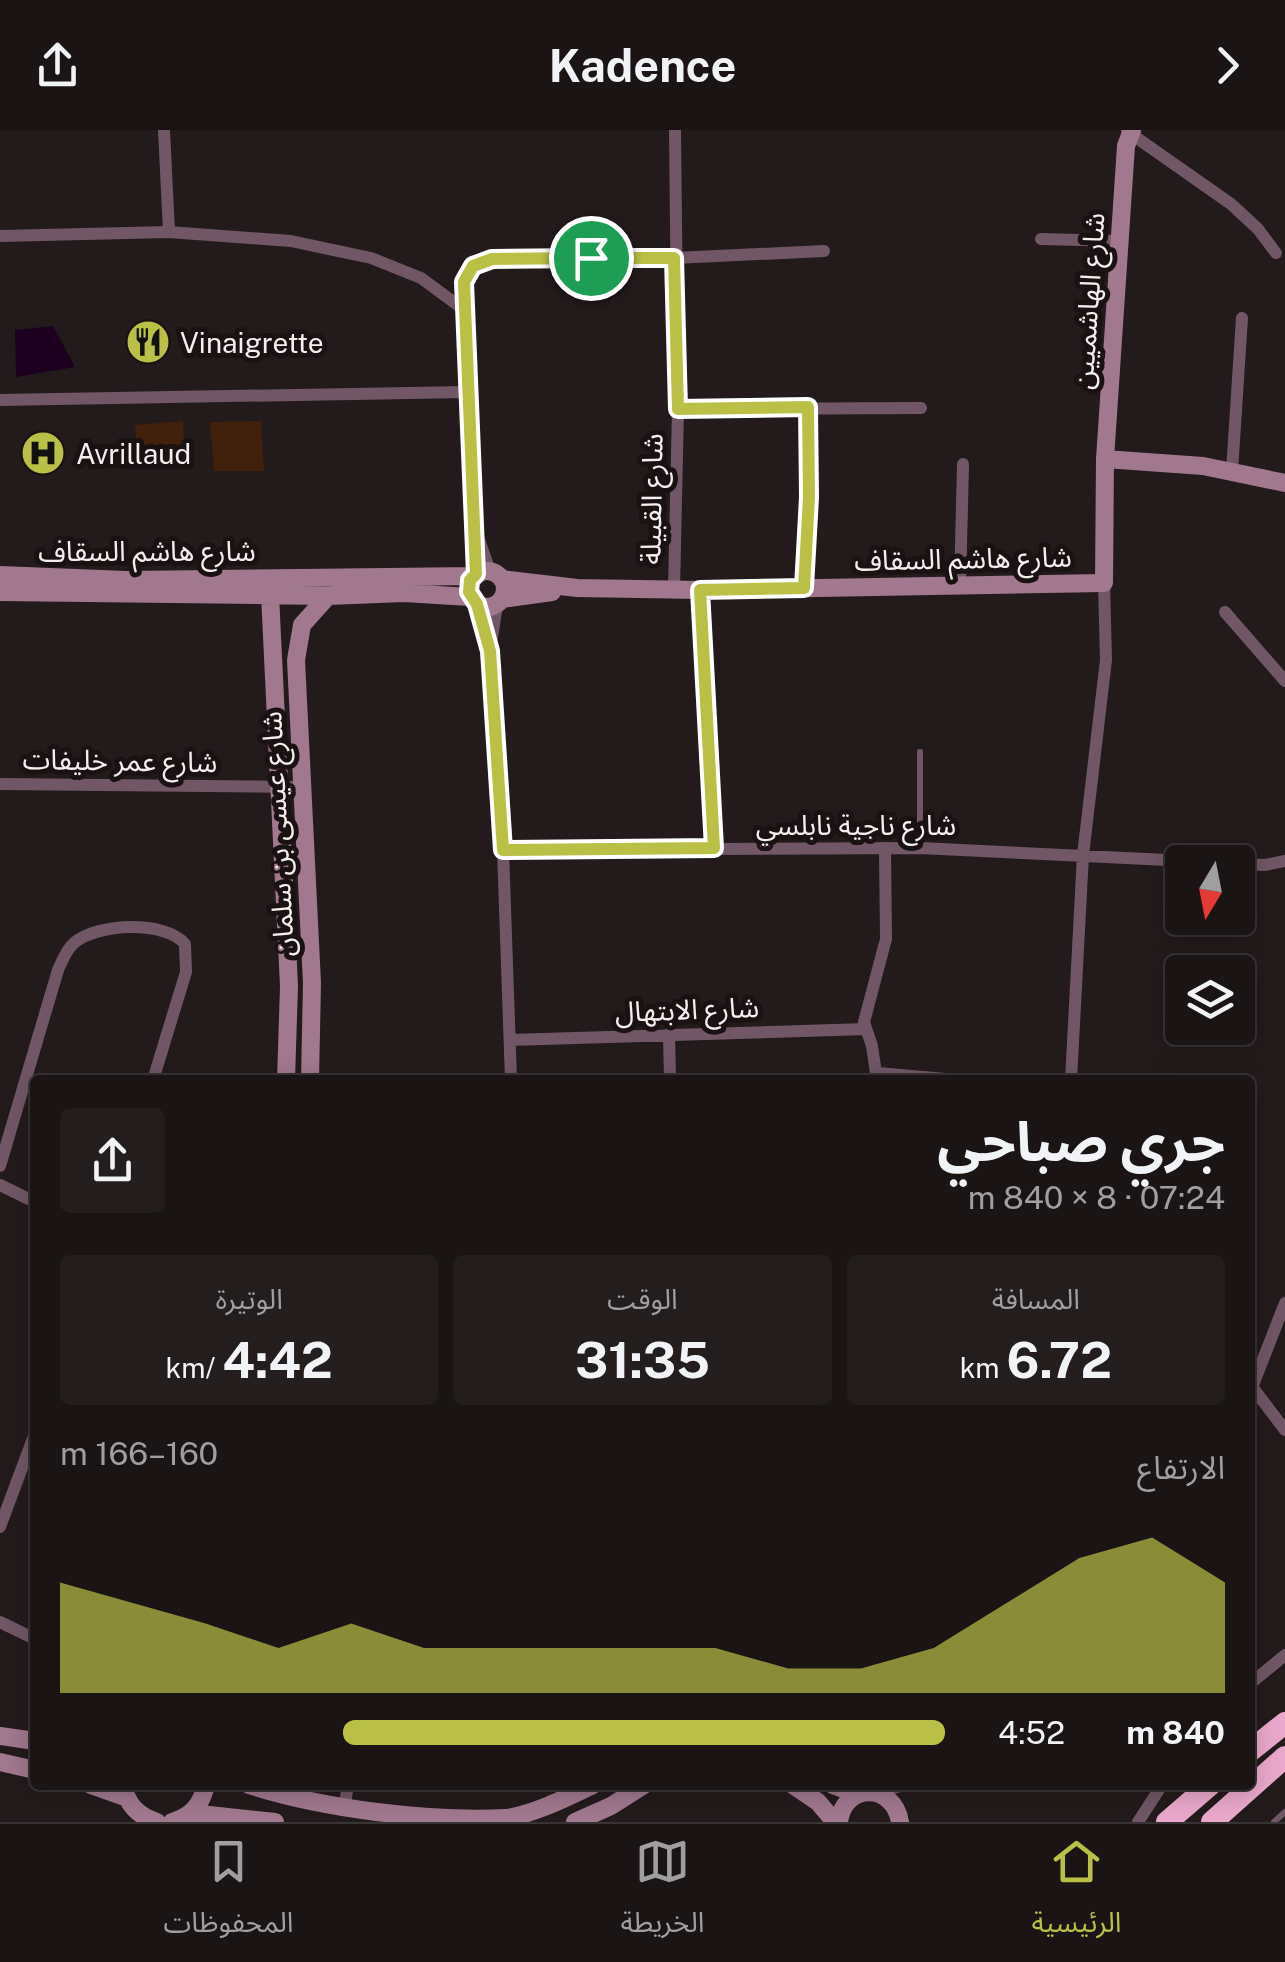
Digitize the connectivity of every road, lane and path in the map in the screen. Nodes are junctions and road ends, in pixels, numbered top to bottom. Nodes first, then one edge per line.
1 (164, 130) edge
2 (675, 130) edge
3 (1127, 134) edge
4 (170, 232) junction
5 (0, 236) edge
6 (1041, 239) dead end
7 (1119, 241) junction
8 (824, 251) dead end
9 (1276, 254) dead end
10 (674, 258) junction
11 (463, 309) junction
12 (1242, 318) dead end
13 (466, 392) junction
14 (0, 400) edge
15 (808, 407) junction
16 (921, 408) dead end
17 (678, 409) junction
18 (1106, 459) junction
19 (963, 464) dead end
20 (1232, 470) junction
21 (1285, 483) edge
22 (485, 575) junction
23 (1, 582) edge
24 (1104, 584) junction
25 (960, 586) junction
26 (577, 588) junction
27 (804, 588) junction
28 (674, 590) junction
29 (700, 590) junction
30 (270, 594) junction
31 (328, 596) junction
32 (474, 601) junction
33 (500, 602) junction
34 (1224, 612) dead end
35 (490, 651) junction
36 (1285, 681) edge
37 (920, 752) dead end
38 (0, 784) edge
39 (279, 787) junction
40 (300, 787) junction
41 (714, 848) junction
42 (885, 848) junction
43 (920, 848) junction
44 (503, 850) junction
45 (1083, 855) junction
46 (1165, 860) edge
47 (1285, 861) edge
48 (1255, 865) edge
49 (866, 1029) junction
50 (669, 1034) junction
51 (510, 1040) junction
52 (155, 1075) edge
53 (286, 1075) edge
54 (310, 1075) edge
55 (511, 1075) edge
56 (670, 1075) edge
57 (878, 1075) edge
58 (1070, 1075) edge
59 (0, 1166) edge
60 (0, 1186) edge
61 (30, 1200) edge
62 (1285, 1303) edge
63 (1255, 1375) edge
64 (1255, 1390) edge
65 (1285, 1430) edge
66 (30, 1446) edge
67 (0, 1527) edge
68 (0, 1622) edge
69 (30, 1637) edge
70 (1285, 1655) edge
71 (1255, 1680) edge
72 (1285, 1722) edge
73 (0, 1736) edge
74 (30, 1740) edge
75 (1255, 1748) edge
76 (1285, 1757) edge
77 (0, 1762) edge
78 (30, 1769) edge
79 (1255, 1784) edge
80 (101, 1790) edge
81 (205, 1790) edge
82 (269, 1790) edge
83 (347, 1790) edge
84 (580, 1790) edge
85 (636, 1790) edge
86 (800, 1790) edge
87 (847, 1790) edge
88 (887, 1790) edge
89 (906, 1790) edge
90 (1159, 1790) edge
91 (1204, 1790) edge
92 (1248, 1790) edge
93 (878, 1792) junction
94 (857, 1794) junction
95 (129, 1803) edge
96 (344, 1809) junction
97 (1285, 1812) edge
98 (898, 1815) edge
99 (182, 1819) edge
100 (157, 1822) edge
101 (275, 1822) edge
102 (574, 1822) edge
103 (837, 1822) edge
104 (1138, 1822) edge
105 (1166, 1822) edge
106 (1212, 1822) edge
107 (1274, 1822) edge

1 - 4 street
2 - 10 street, شارع القبيلة
3 - 7 street, شارع الهاشميين
3 - 9 street
4 - 5 street
4 - 11 street
6 - 7 street
7 - 18 street, شارع الهاشميين
8 - 10 street
10 - 11 street
10 - 17 street, شارع القبيلة
11 - 13 street
12 - 20 street
13 - 14 street
13 - 22 street
15 - 16 street, شارع القبيلة
15 - 17 street, شارع القبيلة
15 - 27 street
17 - 28 street, شارع القبيلة
18 - 20 street
18 - 24 street, شارع هاشم السقاف
19 - 25 street
20 - 21 street
22 - 23 street, شارع هاشم السقاف
22 - 26 street, شارع هاشم السقاف
22 - 32 street
22 - 33 street
23 - 30 street, شارع هاشم السقاف
24 - 25 street, شارع هاشم السقاف
24 - 45 street
25 - 27 street, شارع هاشم السقاف
26 - 28 street, شارع هاشم السقاف
26 - 33 street, شارع هاشم السقاف
27 - 29 street, شارع هاشم السقاف
28 - 29 street, شارع هاشم السقاف
29 - 41 street
30 - 31 street, شارع هاشم السقاف
30 - 39 street, شارع عيسى بن سلمان
31 - 32 street, شارع هاشم السقاف
31 - 40 street, شارع عيسى بن سلمان
32 - 33 street
32 - 35 street
33 - 35 street
34 - 36 street
35 - 44 street
37 - 43 lane
38 - 39 street, شارع عمر خليفات
39 - 40 street, شارع عمر خليفات
39 - 53 street, شارع عيسى بن سلمان
40 - 54 street, شارع عيسى بن سلمان
41 - 42 street, شارع ناجية نابلسي
41 - 44 street, شارع ناجية نابلسي
42 - 43 street, شارع ناجية نابلسي
42 - 49 street
43 - 45 street, شارع ناجية نابلسي
44 - 51 street
45 - 46 street, شارع ناجية نابلسي
45 - 58 street
47 - 48 street
49 - 50 street, شارع الابتهال
49 - 57 street
50 - 51 street, شارع الابتهال
50 - 56 street
51 - 55 street
52 - 59 street
60 - 61 street
62 - 63 street
64 - 65 street
66 - 67 street
68 - 69 street
70 - 71 street
72 - 75 highway
73 - 74 street
76 - 79 highway
77 - 78 street
80 - 95 street
81 - 99 street
82 - 96 street
83 - 96 street
84 - 96 street
85 - 102 street
86 - 103 street
87 - 94 street
88 - 93 street
89 - 98 street
90 - 104 street
91 - 105 highway
92 - 106 highway
93 - 94 street
93 - 98 street
94 - 103 street
95 - 100 street
97 - 107 lane
99 - 101 street

